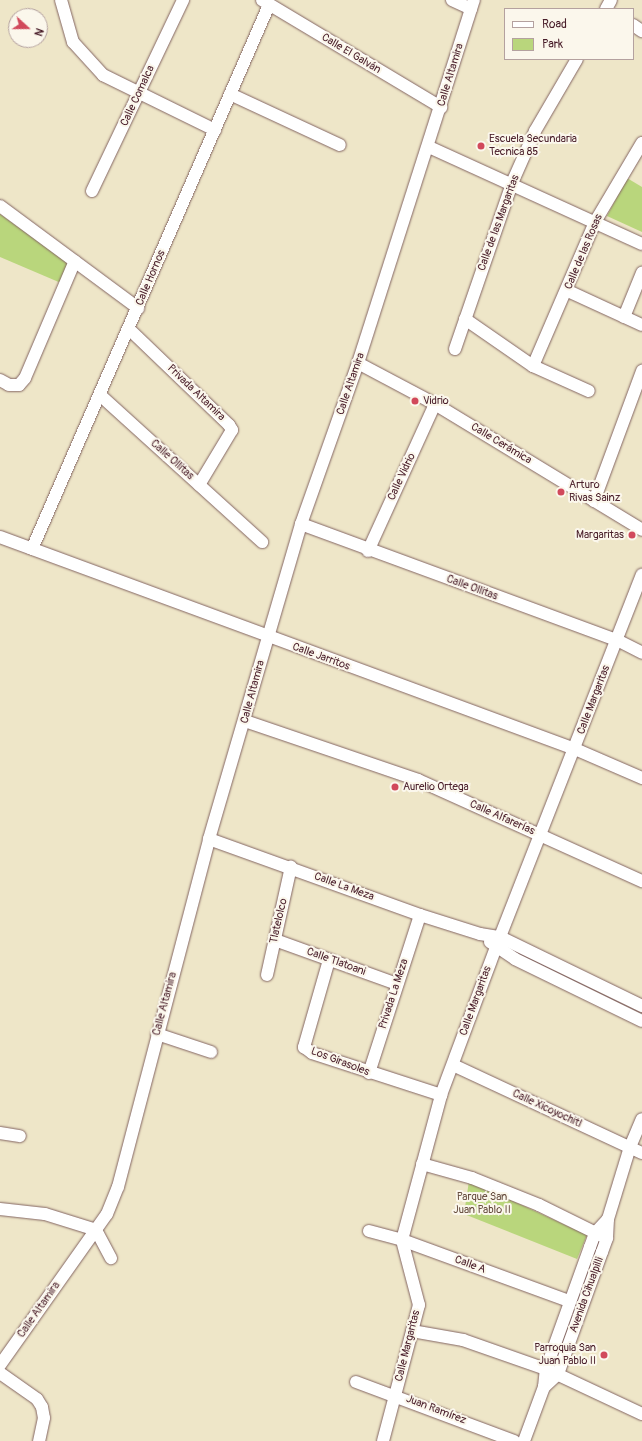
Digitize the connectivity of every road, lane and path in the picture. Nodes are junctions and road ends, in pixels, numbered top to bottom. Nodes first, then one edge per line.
1 (61, 0) edge
2 (183, 0) edge
3 (452, 0) edge
4 (265, 3) edge
5 (473, 5) edge
6 (576, 60) edge
7 (138, 94) junction
8 (230, 94) junction
9 (441, 107) junction
10 (215, 130) junction
11 (642, 143) edge
12 (340, 145) dead end
13 (429, 147) junction
14 (512, 183) junction
15 (92, 191) dead end
16 (0, 206) edge
17 (595, 222) junction
18 (642, 244) edge
19 (75, 261) junction
20 (642, 273) edge
21 (568, 291) junction
22 (138, 308) junction
23 (624, 317) junction
24 (465, 319) junction
25 (642, 325) edge
26 (129, 329) junction
27 (455, 349) dead end
28 (358, 363) junction
29 (533, 366) junction
30 (642, 371) edge
31 (0, 380) edge
32 (589, 391) dead end
33 (100, 395) junction
34 (435, 404) junction
35 (199, 485) junction
36 (594, 501) junction
37 (301, 524) junction
38 (642, 530) edge
39 (0, 538) edge
40 (262, 542) dead end
41 (32, 550) junction
42 (368, 551) junction
43 (642, 575) edge
44 (268, 638) junction
45 (617, 640) junction
46 (642, 653) edge
47 (245, 721) junction
48 (575, 749) junction
49 (642, 778) edge
50 (541, 836) junction
51 (209, 839) junction
52 (292, 867) junction
53 (642, 881) edge
54 (420, 915) junction
55 (275, 940) junction
56 (498, 942) junction
57 (329, 960) junction
58 (267, 975) dead end
59 (397, 984) junction
60 (642, 1006) edge
61 (642, 1021) edge
62 (157, 1034) junction
63 (211, 1052) dead end
64 (453, 1065) junction
65 (369, 1073) junction
66 (441, 1095) junction
67 (642, 1119) edge
68 (0, 1134) edge
69 (20, 1136) dead end
70 (630, 1147) junction
71 (642, 1153) edge
72 (422, 1164) junction
73 (0, 1209) edge
74 (96, 1230) junction
75 (369, 1231) dead end
76 (601, 1236) junction
77 (402, 1240) junction
78 (111, 1258) dead end
79 (569, 1301) junction
80 (412, 1331) junction
81 (0, 1365) edge
82 (546, 1369) junction
83 (0, 1373) edge
84 (558, 1374) junction
85 (356, 1382) dead end
86 (544, 1387) junction
87 (396, 1395) junction
88 (642, 1414) edge
89 (39, 1441) edge
90 (383, 1441) edge
91 (514, 1441) edge
92 (524, 1441) edge

1 - 7 street
2 - 7 street, Calle Comalca
3 - 5 street
4 - 8 street, Calle Hornos
4 - 9 street, Calle El Galván
5 - 9 street, Calle Altamira
6 - 14 street, Calle de las Margaritas
7 - 10 street
7 - 15 street, Calle Comalca
8 - 10 street, Calle Hornos
8 - 12 street
9 - 13 street, Calle Altamira
10 - 22 street, Calle Hornos
11 - 17 street, Calle de las Rosas
13 - 14 street
13 - 28 street, Calle Altamira
14 - 17 street
14 - 24 street, Calle de las Margaritas
16 - 19 street
17 - 18 street
17 - 21 street, Calle de las Rosas
19 - 22 street
19 - 31 street
20 - 23 street
21 - 23 street
21 - 29 street, Calle de las Rosas
22 - 26 street, Calle Hornos
23 - 25 street
24 - 27 street, Calle de las Margaritas
24 - 29 street
26 - 33 street, Calle Hornos
26 - 35 street, Privada Altamira
28 - 34 street, Calle Cerámica
28 - 37 street, Calle Altamira
29 - 32 street
30 - 36 street
33 - 35 street, Calle Ollitas
33 - 41 street, Calle Hornos
34 - 36 street, Calle Cerámica
34 - 42 street, Calle Vidrio
35 - 40 street, Calle Ollitas
36 - 38 street, Calle Cerámica
37 - 42 street, Calle Ollitas
37 - 44 street, Calle Altamira
39 - 41 street, Calle Jarritos
41 - 44 street, Calle Jarritos
42 - 45 street, Calle Ollitas
43 - 45 street, Calle Margaritas
44 - 47 street, Calle Altamira
44 - 48 street, Calle Jarritos
45 - 46 street, Calle Ollitas
45 - 48 street, Calle Margaritas
47 - 50 street, Calle Alfarerías
47 - 51 street, Calle Altamira
48 - 49 street, Calle Jarritos
48 - 50 street, Calle Margaritas
50 - 53 street, Calle Alfarerías
50 - 56 street, Calle Margaritas
51 - 52 street, Calle La Meza
51 - 62 street, Calle Altamira
52 - 54 street, Calle La Meza
52 - 55 street, Tlatelolco
54 - 56 street, Calle La Meza
54 - 59 street, Privada La Meza
55 - 57 street, Calle Tlatoani
55 - 58 street, Tlatelolco
56 - 60 street, Calle La Meza
56 - 61 street, Calle La Meza
56 - 64 street, Calle Margaritas
57 - 59 street, Calle Tlatoani
57 - 65 street, Los Girasoles
59 - 65 street, Privada La Meza
62 - 63 street
62 - 74 street, Calle Altamira
64 - 66 street, Calle Margaritas
64 - 70 street, Calle Xicoyochitl
65 - 66 street, Los Girasoles
66 - 72 street, Calle Margaritas
67 - 70 street, Avenida Cihualpilli
68 - 69 street
70 - 71 street, Calle Xicoyochitl
70 - 76 street, Avenida Cihualpilli
72 - 76 street
72 - 77 street, Calle Margaritas
73 - 74 street
74 - 78 street
74 - 81 street, Calle Altamira
75 - 77 street, Calle A
76 - 79 street, Avenida Cihualpilli
76 - 84 street, Avenida Cihualpilli
77 - 79 street, Calle A
77 - 80 street, Calle Margaritas
79 - 82 street, Avenida Cihualpilli
80 - 82 street
80 - 87 street, Calle Margaritas
82 - 84 street
82 - 86 street, Avenida Cihualpilli
83 - 89 street
84 - 86 street, Avenida Cihualpilli
84 - 88 street
85 - 87 street, Juan Ramírez
86 - 92 street, Avenida Cihualpilli
87 - 90 street, Calle Margaritas
87 - 91 street, Juan Ramírez

